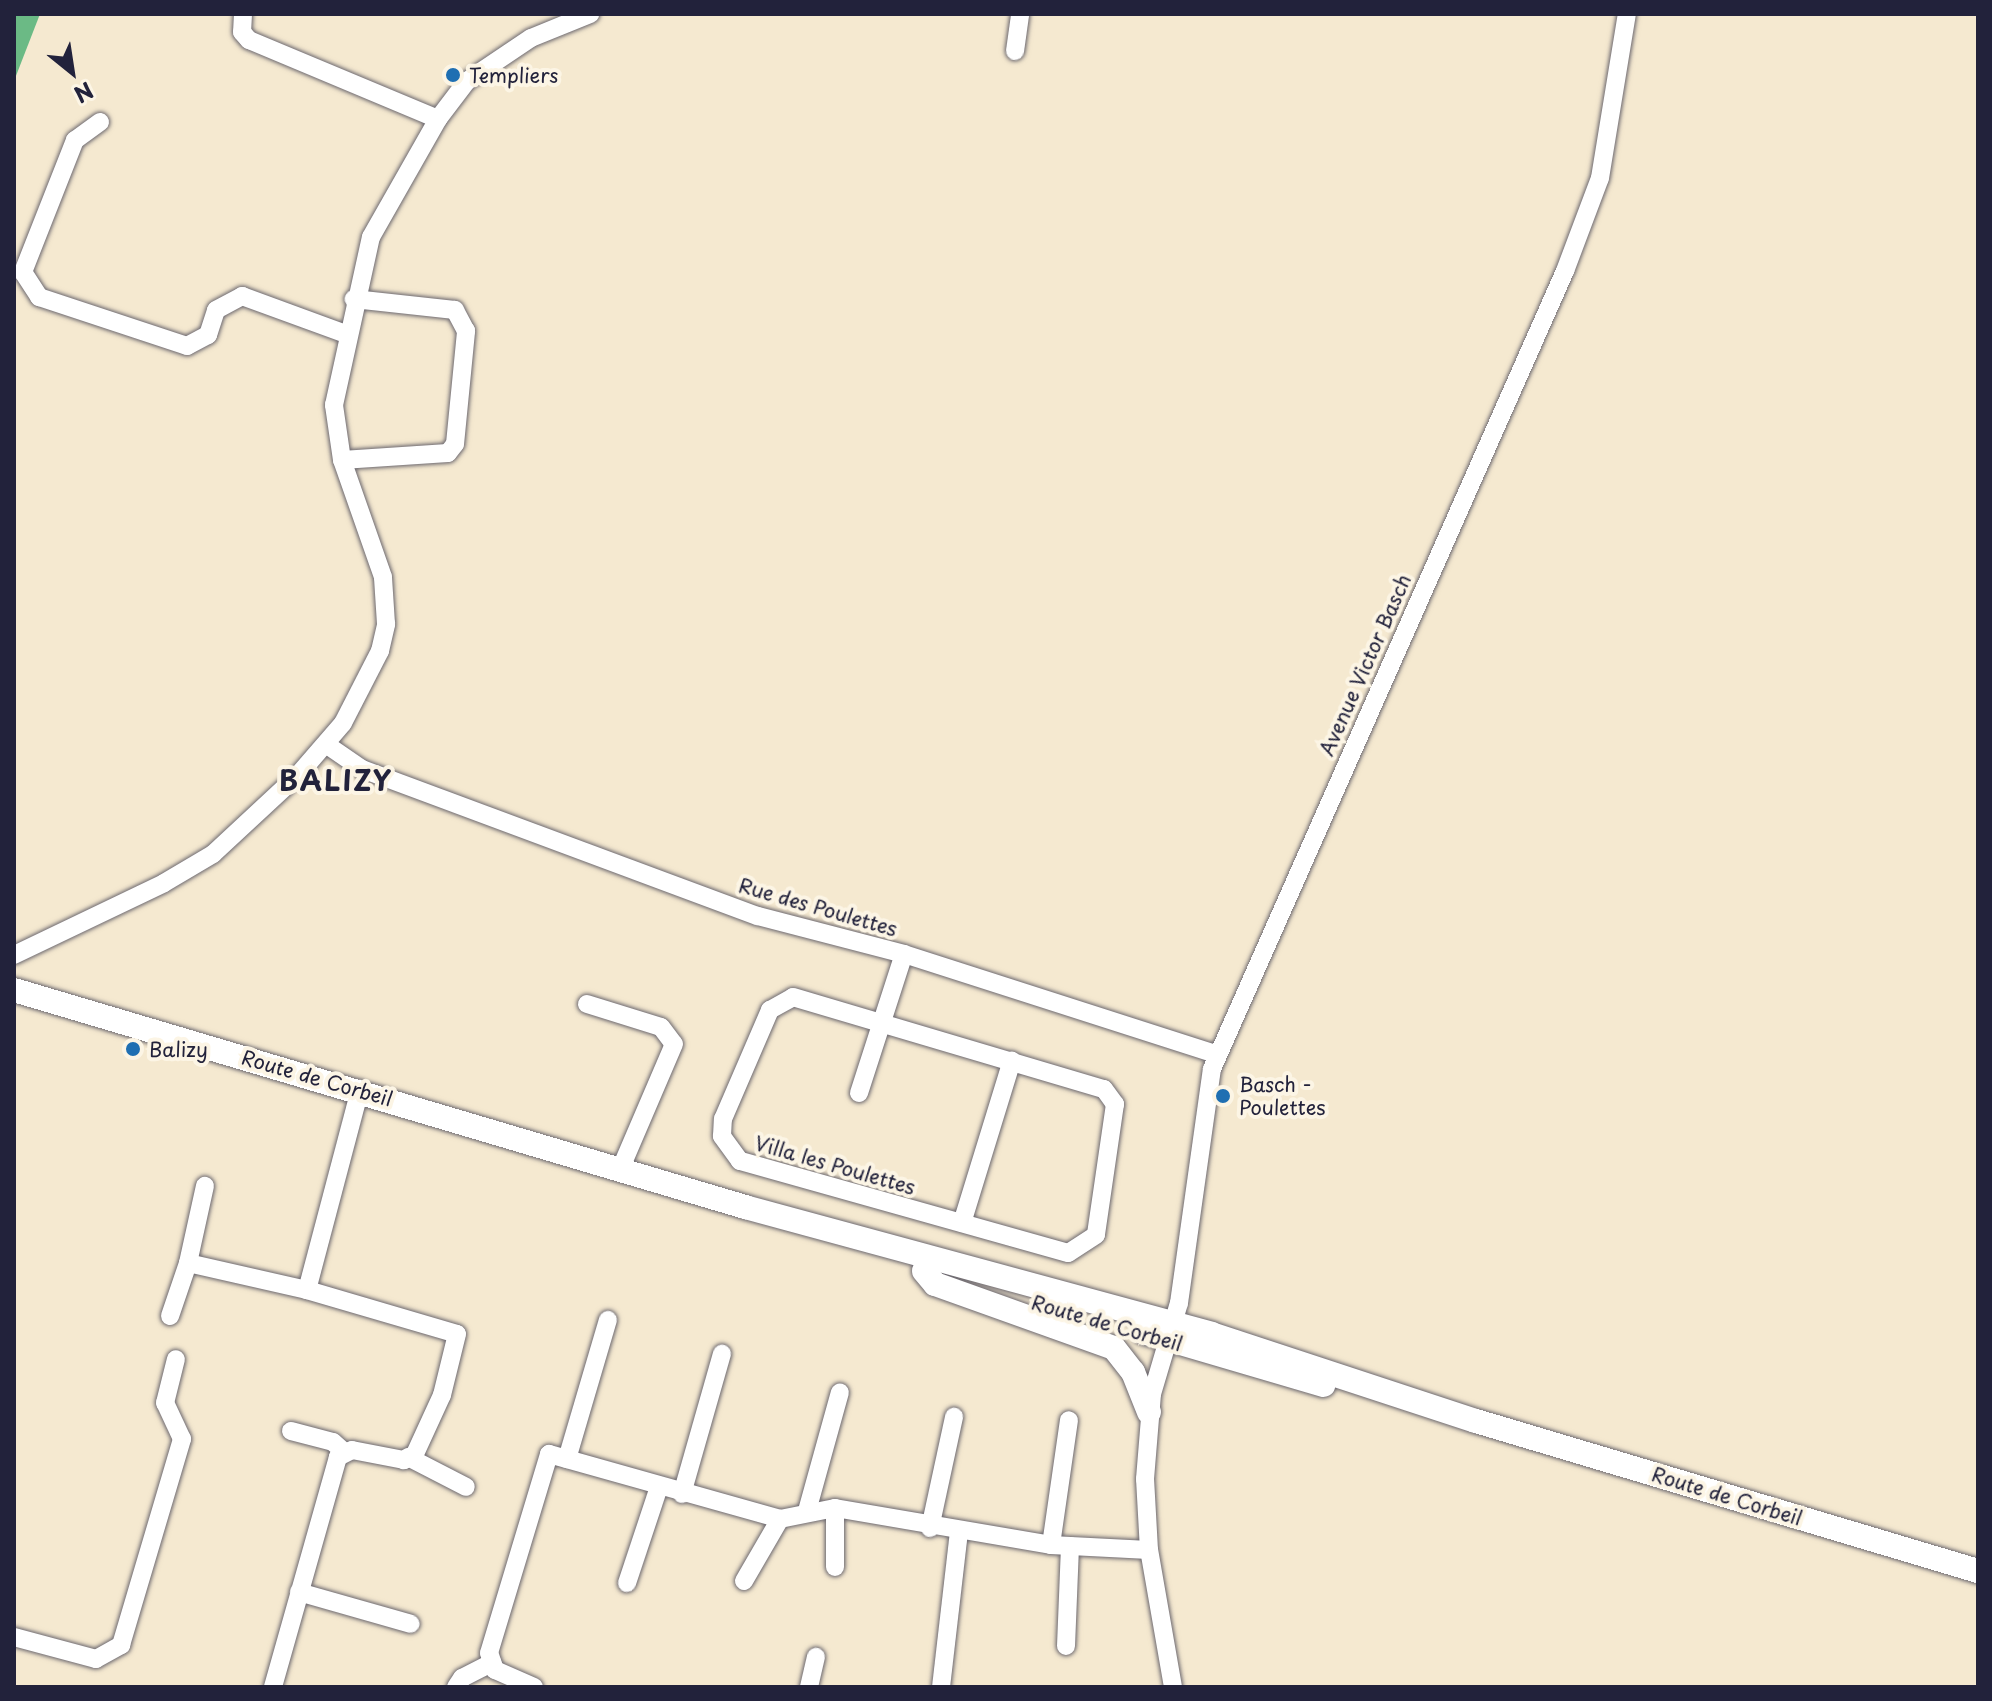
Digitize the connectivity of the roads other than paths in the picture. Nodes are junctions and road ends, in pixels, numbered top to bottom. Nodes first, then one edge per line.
1 (243, 14) edge
2 (590, 14) edge
3 (1020, 14) edge
4 (1627, 14) edge
5 (1015, 51) dead end
6 (438, 119) junction
7 (100, 122) dead end
8 (354, 299) junction
9 (346, 334) junction
10 (342, 460) junction
11 (327, 745) junction
12 (904, 954) junction
13 (14, 955) edge
14 (14, 990) edge
15 (587, 1004) dead end
16 (882, 1022) junction
17 (1216, 1054) junction
18 (1012, 1060) junction
19 (360, 1089) junction
20 (859, 1093) dead end
21 (620, 1170) junction
22 (205, 1186) dead end
23 (745, 1207) junction
24 (962, 1223) junction
25 (188, 1263) junction
26 (924, 1271) junction
27 (307, 1290) junction
28 (170, 1316) dead end
29 (608, 1320) dead end
30 (1170, 1332) junction
31 (722, 1354) dead end
32 (176, 1359) dead end
33 (840, 1392) dead end
34 (1149, 1412) junction
35 (954, 1417) dead end
36 (1069, 1420) dead end
37 (291, 1431) dead end
38 (344, 1452) junction
39 (408, 1457) junction
40 (558, 1457) junction
41 (466, 1487) dead end
42 (659, 1487) junction
43 (682, 1494) junction
44 (835, 1508) junction
45 (807, 1511) junction
46 (780, 1519) junction
47 (930, 1528) junction
48 (959, 1532) junction
49 (1051, 1545) junction
50 (1070, 1546) junction
51 (1149, 1550) junction
52 (835, 1567) dead end
53 (1978, 1571) edge
54 (744, 1581) dead end
55 (627, 1583) dead end
56 (299, 1592) junction
57 (411, 1624) dead end
58 (14, 1637) edge
59 (1066, 1646) dead end
60 (816, 1657) dead end
61 (492, 1663) junction
62 (273, 1687) edge
63 (456, 1687) edge
64 (534, 1687) edge
65 (809, 1687) edge
66 (941, 1687) edge
67 (1173, 1687) edge

1 - 6 street
2 - 6 street
3 - 5 street
4 - 17 street, Avenue Victor Basch
6 - 8 street
7 - 9 street
8 - 9 street
8 - 10 street
9 - 10 street
10 - 11 street
11 - 12 street, Rue des Poulettes
11 - 13 street
12 - 16 street
12 - 17 street, Rue des Poulettes
14 - 19 main road, Route de Corbeil
15 - 21 street
16 - 18 street, Villa les Poulettes
16 - 20 street
16 - 24 street, Villa les Poulettes
17 - 30 street, Avenue Victor Basch
18 - 24 street
18 - 24 street, Villa les Poulettes
19 - 21 main road, Route de Corbeil
19 - 27 street
21 - 23 main road, Route de Corbeil
22 - 25 street
23 - 26 main road, Route de Corbeil
23 - 30 main road, Route de Corbeil
25 - 27 street
25 - 28 street
26 - 30 main road, Route de Corbeil
26 - 34 main road
27 - 39 street
29 - 40 street
30 - 34 street, Avenue Victor Basch
30 - 53 main road, Route de Corbeil
31 - 43 street
32 - 58 street
33 - 45 street
34 - 51 street, Avenue Victor Basch
35 - 47 street
36 - 49 street
37 - 38 street
38 - 39 street
38 - 56 street
39 - 41 street
40 - 42 street
40 - 61 street
42 - 43 street
42 - 55 street
43 - 46 street
44 - 45 street
44 - 47 street
44 - 52 street
45 - 46 street
46 - 54 street
47 - 48 street
48 - 49 street
48 - 66 street
49 - 50 street
50 - 51 street
50 - 59 street
51 - 67 street, Avenue Victor Basch
56 - 57 street
56 - 62 street
60 - 65 street
61 - 63 street
61 - 64 street

